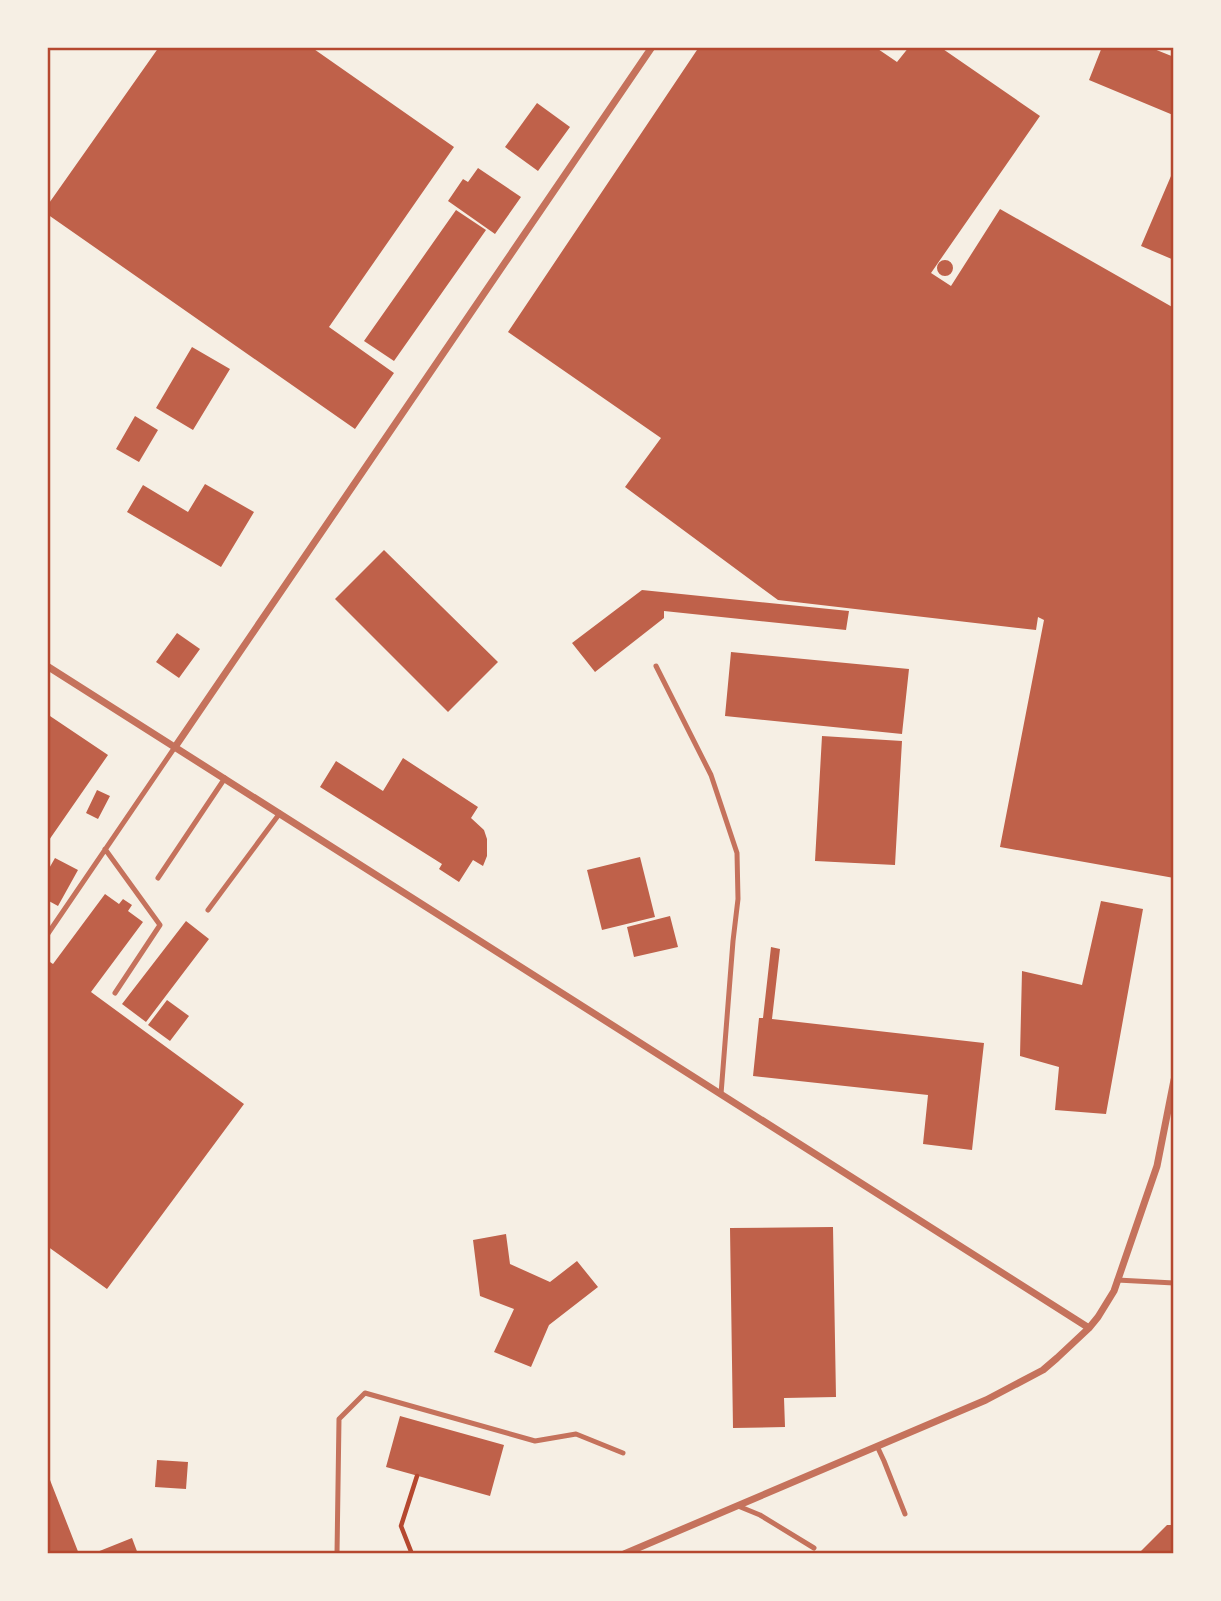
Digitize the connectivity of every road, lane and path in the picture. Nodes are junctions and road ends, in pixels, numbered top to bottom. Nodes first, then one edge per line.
1 (652, 47) edge
2 (47, 666) edge
3 (656, 666) dead end
4 (175, 747) junction
5 (225, 779) junction
6 (280, 813) junction
7 (105, 849) junction
8 (158, 878) dead end
9 (208, 910) dead end
10 (47, 934) edge
11 (115, 993) dead end
12 (1174, 1080) edge
13 (721, 1094) junction
14 (1118, 1280) junction
15 (1174, 1283) edge
16 (1089, 1328) junction
17 (877, 1446) junction
18 (623, 1453) dead end
19 (417, 1476) dead end
20 (738, 1506) junction
21 (905, 1514) dead end
22 (814, 1548) dead end
23 (337, 1554) edge
24 (412, 1554) edge
25 (624, 1554) edge

1 - 4 street
2 - 4 street
3 - 13 lane
4 - 5 street
4 - 7 lane
5 - 6 street
5 - 8 lane
6 - 9 lane
6 - 13 street
7 - 10 lane
7 - 11 lane
12 - 14 street
13 - 16 street
14 - 15 lane
14 - 16 street
16 - 17 street
17 - 20 street
17 - 21 lane
18 - 23 lane
19 - 24 path
20 - 22 lane
20 - 25 street

